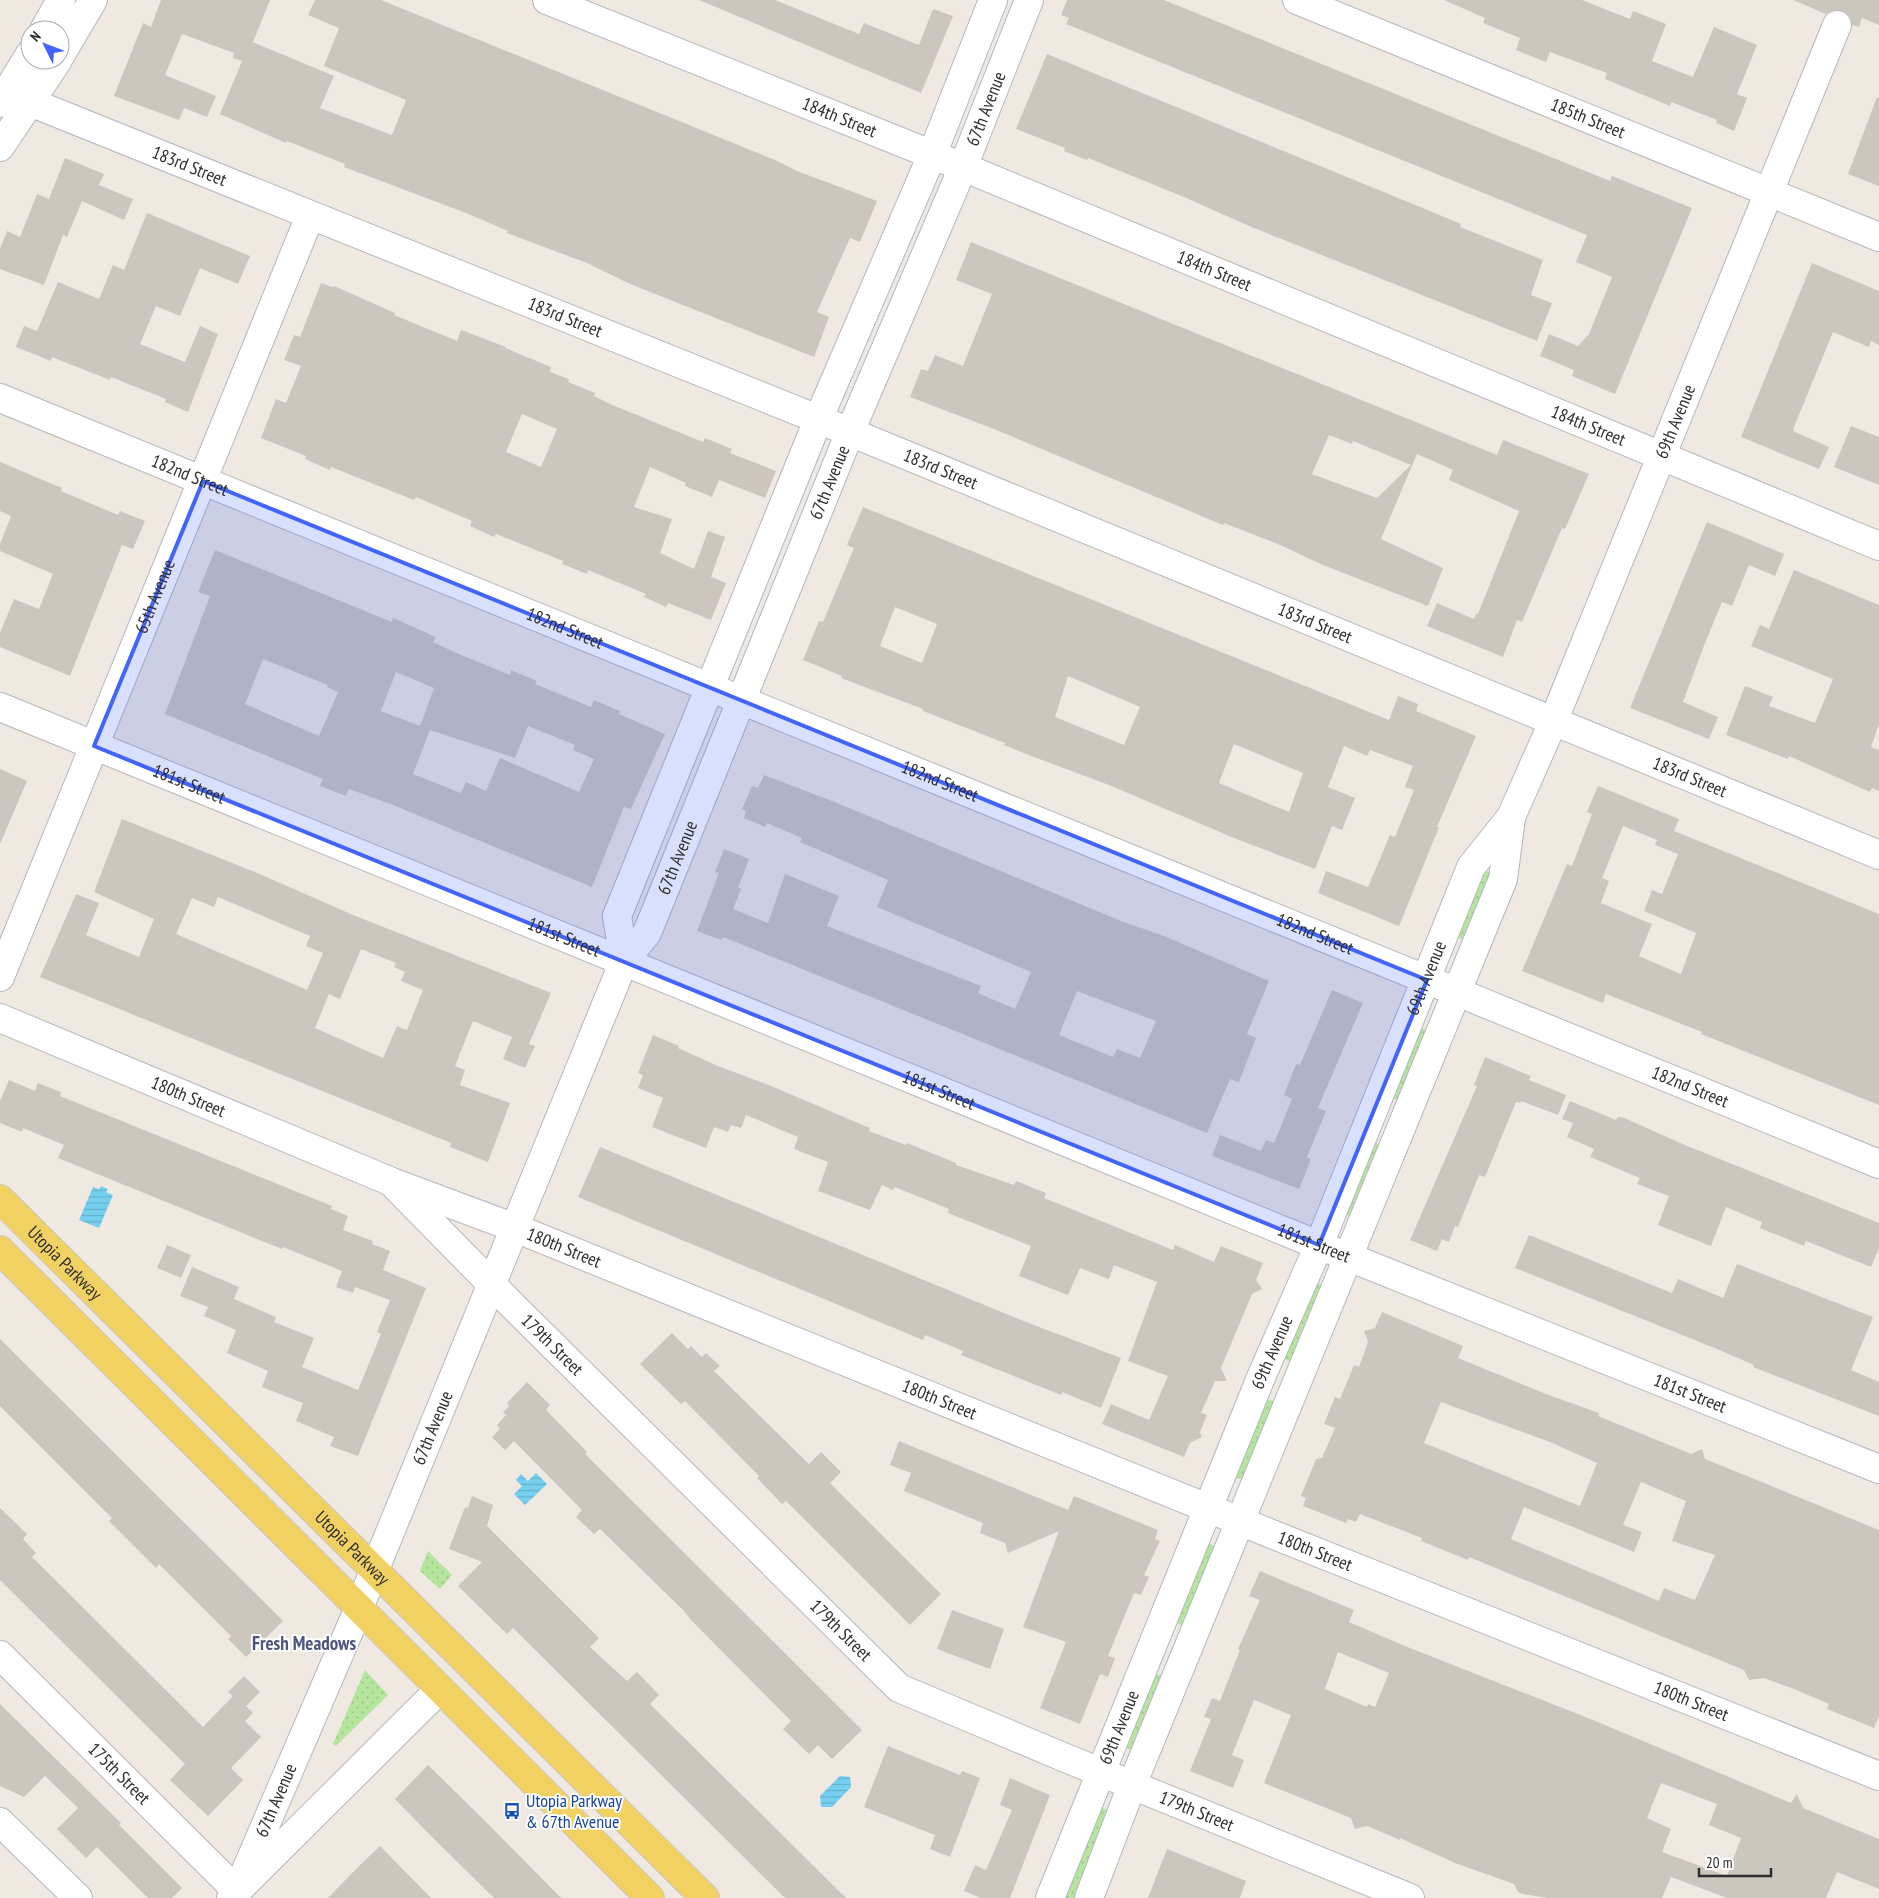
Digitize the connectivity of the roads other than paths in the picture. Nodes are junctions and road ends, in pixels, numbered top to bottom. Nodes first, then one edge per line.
1 (61, 0) edge
2 (93, 0) edge
3 (547, 0) edge
4 (992, 0) edge
5 (1029, 0) edge
6 (1297, 0) edge
7 (50, 20) edge
8 (1837, 25) dead end
9 (70, 39) edge
10 (22, 70) edge
11 (45, 70) edge
12 (10, 96) edge
13 (0, 147) edge
14 (932, 155) junction
15 (963, 168) junction
16 (1769, 192) junction
17 (310, 216) junction
18 (1879, 237) edge
19 (0, 398) edge
20 (818, 420) junction
21 (850, 432) junction
22 (1661, 457) junction
23 (202, 481) junction
24 (1879, 546) edge
25 (712, 687) junction
26 (743, 700) junction
27 (0, 707) edge
28 (1553, 722) junction
29 (94, 746) junction
30 (1511, 817) junction
31 (1879, 855) edge
32 (624, 961) junction
33 (0, 977) edge
34 (1427, 980) junction
35 (1456, 990) junction
36 (0, 1018) edge
37 (1373, 1113) junction
38 (1401, 1126) junction
39 (1879, 1164) edge
40 (392, 1182) junction
41 (0, 1199) edge
42 (514, 1228) junction
43 (1319, 1245) junction
44 (0, 1250) edge
45 (1347, 1256) junction
46 (492, 1285) junction
47 (1262, 1375) junction
48 (1294, 1387) junction
49 (1879, 1469) edge
50 (1208, 1508) junction
51 (1240, 1521) junction
52 (374, 1571) junction
53 (359, 1608) junction
54 (1156, 1637) junction
55 (1188, 1650) junction
56 (0, 1655) edge
57 (439, 1690) junction
58 (1100, 1772) junction
59 (1879, 1776) edge
60 (1132, 1785) junction
61 (0, 1822) edge
62 (234, 1895) edge
63 (78, 1898) edge
64 (650, 1898) edge
65 (705, 1898) edge
66 (1050, 1898) edge
67 (1089, 1898) edge
68 (1410, 1898) edge

1 - 7 street
2 - 9 street
3 - 14 street, 184th Street
4 - 14 street, 67th Avenue
5 - 15 street, 67th Avenue
6 - 16 street, 185th Street
8 - 16 street, 69th Avenue
10 - 12 street
11 - 12 street
12 - 13 street
12 - 17 street, 183rd Street
14 - 15 street, 184th Street
14 - 20 street, 67th Avenue
15 - 21 street, 67th Avenue
15 - 22 street, 184th Street
16 - 18 street, 185th Street
16 - 22 street, 69th Avenue
17 - 20 street, 183rd Street
17 - 23 street, 65th Avenue
19 - 23 street, 182nd Street
20 - 21 street, 183rd Street
20 - 25 street, 67th Avenue
21 - 26 street, 67th Avenue
21 - 28 street, 183rd Street
22 - 24 street, 184th Street
22 - 28 street, 69th Avenue
23 - 25 street, 182nd Street
23 - 29 street, 65th Avenue
25 - 26 street, 182nd Street
25 - 32 street, 67th Avenue
26 - 32 street, 67th Avenue
26 - 34 street, 182nd Street
27 - 29 street, 181st Street
28 - 30 street, 69th Avenue
28 - 31 street, 183rd Street
29 - 32 street, 181st Street
29 - 33 street, 65th Avenue
30 - 34 street, 69th Avenue
30 - 35 street, 69th Avenue
32 - 42 street, 67th Avenue
32 - 43 street, 181st Street
34 - 35 street, 182nd Street
34 - 37 street, 69th Avenue
35 - 38 street, 69th Avenue
35 - 39 street, 182nd Street
36 - 40 street, 180th Street
37 - 38 street
37 - 43 street, 69th Avenue
38 - 45 street, 69th Avenue
40 - 42 street, 180th Street
40 - 46 street, 179th Street
41 - 52 main road, Utopia Parkway
42 - 46 street, 67th Avenue
42 - 50 street, 180th Street
43 - 45 street, 181st Street
43 - 47 street, 69th Avenue
44 - 53 main road, Utopia Parkway
45 - 48 street, 69th Avenue
45 - 49 street, 181st Street
46 - 52 street, 67th Avenue
46 - 58 street, 179th Street
47 - 48 street
47 - 50 street, 69th Avenue
48 - 51 street, 69th Avenue
50 - 51 street, 180th Street
50 - 54 street, 69th Avenue
51 - 55 street, 69th Avenue
51 - 59 street, 180th Street
52 - 53 street, 67th Avenue
52 - 65 main road, Utopia Parkway
53 - 57 main road, Utopia Parkway
53 - 62 street, 67th Avenue
54 - 55 street
54 - 58 street, 69th Avenue
55 - 60 street, 69th Avenue
56 - 62 street, 175th Street
57 - 62 street, 67th Avenue
57 - 64 main road, Utopia Parkway
58 - 60 street, 179th Street
58 - 66 street, 69th Avenue
60 - 67 street, 69th Avenue
60 - 68 street, 179th Street
61 - 63 street

